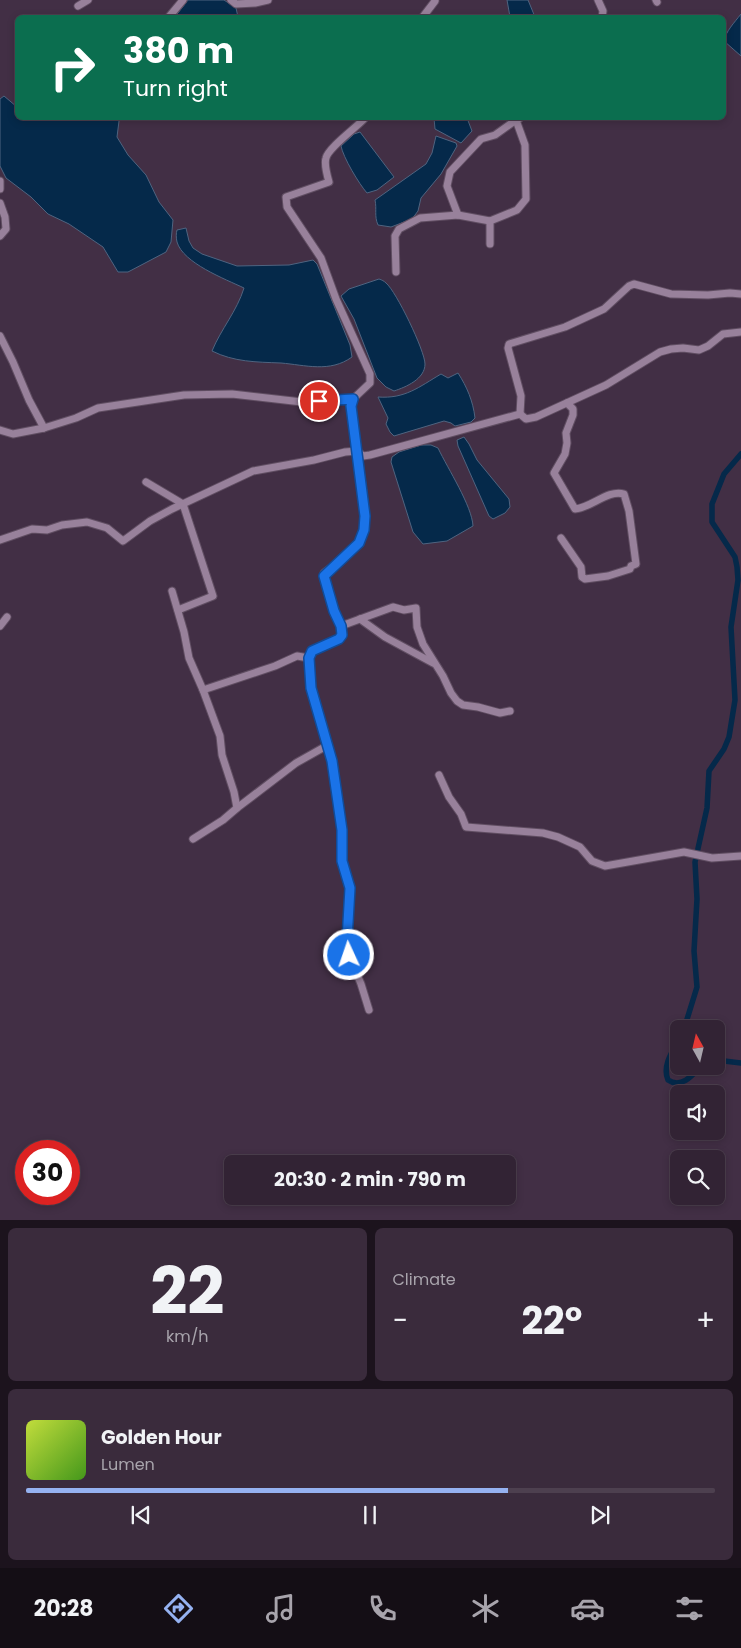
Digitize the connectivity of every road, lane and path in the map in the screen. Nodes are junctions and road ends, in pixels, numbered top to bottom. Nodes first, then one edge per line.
1 (88, 0) edge
2 (183, 0) edge
3 (231, 0) edge
4 (268, 0) edge
5 (433, 0) edge
6 (598, 0) edge
7 (78, 6) dead end
8 (170, 15) edge
9 (424, 15) edge
10 (602, 15) edge
11 (363, 120) edge
12 (517, 120) edge
13 (518, 120) edge
14 (0, 181) edge
15 (0, 189) edge
16 (0, 203) edge
17 (458, 215) junction
18 (490, 221) junction
19 (0, 236) edge
20 (490, 244) dead end
21 (396, 272) dead end
22 (741, 294) edge
23 (741, 332) edge
24 (0, 336) edge
25 (353, 399) junction
26 (567, 402) junction
27 (520, 414) junction
28 (44, 428) junction
29 (0, 430) edge
30 (357, 451) junction
31 (146, 482) dead end
32 (183, 504) junction
33 (561, 538) dead end
34 (0, 540) edge
35 (172, 591) dead end
36 (178, 610) junction
37 (7, 617) dead end
38 (360, 619) junction
39 (0, 626) edge
40 (341, 626) junction
41 (309, 658) junction
42 (435, 664) junction
43 (203, 690) junction
44 (510, 711) dead end
45 (328, 745) junction
46 (439, 775) dead end
47 (236, 808) junction
48 (193, 839) dead end
49 (741, 856) edge
50 (369, 1010) dead end

1 - 7 street
2 - 8 street
3 - 4 street
5 - 9 street
6 - 10 street
11 - 25 street
12 - 17 street
13 - 18 street
14 - 15 street
16 - 19 street
17 - 18 street
17 - 21 street
18 - 20 street
22 - 27 street
23 - 26 street
24 - 28 street
25 - 28 street
25 - 30 street
26 - 27 street
26 - 33 street
27 - 30 street
28 - 29 street
30 - 32 street
30 - 40 street
31 - 32 street
32 - 34 street
32 - 36 street
35 - 36 street
36 - 43 street
37 - 39 street
38 - 40 street
38 - 42 street
38 - 42 street
40 - 41 street
41 - 43 street
41 - 45 street
42 - 44 street
43 - 47 street
45 - 47 street
45 - 50 street
46 - 49 street
47 - 48 street

